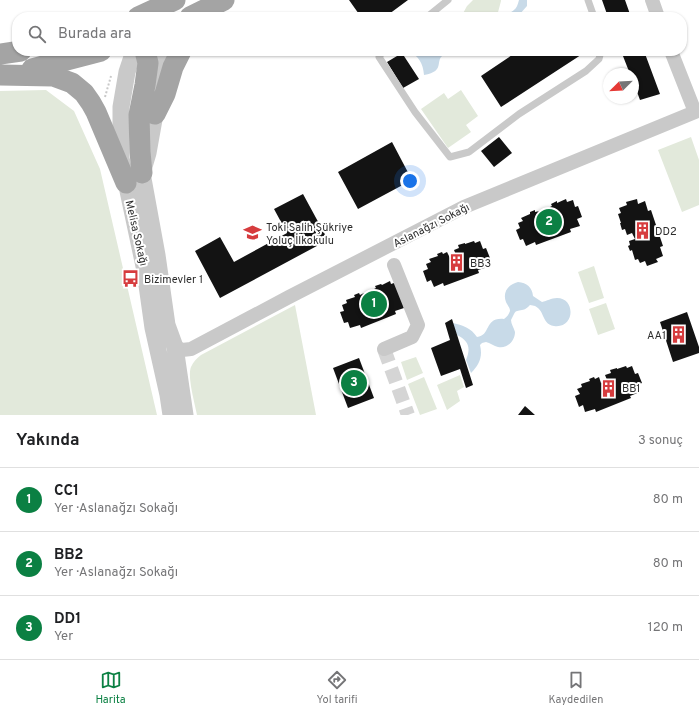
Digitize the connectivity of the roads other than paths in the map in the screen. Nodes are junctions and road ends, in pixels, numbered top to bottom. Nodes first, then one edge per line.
1 (176, 0) edge
2 (224, 0) edge
3 (448, 0) edge
4 (588, 0) edge
5 (652, 0) edge
6 (155, 12) edge
7 (200, 12) edge
8 (213, 12) edge
9 (433, 12) edge
10 (592, 12) edge
11 (656, 12) edge
12 (12, 52) edge
13 (0, 54) edge
14 (82, 56) edge
15 (132, 56) edge
16 (146, 56) edge
17 (163, 56) edge
18 (179, 56) edge
19 (380, 56) edge
20 (600, 56) edge
21 (673, 56) edge
22 (0, 75) edge
23 (697, 111) edge
24 (155, 114) junction
25 (134, 178) junction
26 (394, 265) dead end
27 (175, 347) junction
28 (384, 349) dead end
29 (171, 415) edge
30 (186, 415) edge

1 - 6 main road
2 - 7 main road
2 - 8 main road
3 - 9 lane
4 - 10 lane
5 - 11 street
12 - 13 main road
14 - 22 main road
15 - 25 street, Melisa Sokağı
16 - 25 main road
17 - 24 street, Melisa Sokağı
18 - 24 main road
19 - 20 lane
21 - 23 street
22 - 25 main road
23 - 27 street, Aslanağzı Sokağı
24 - 25 street, Melisa Sokağı
25 - 27 street, Melisa Sokağı
25 - 29 street, Melisa Sokağı
26 - 28 street
27 - 30 street, Melisa Sokağı

